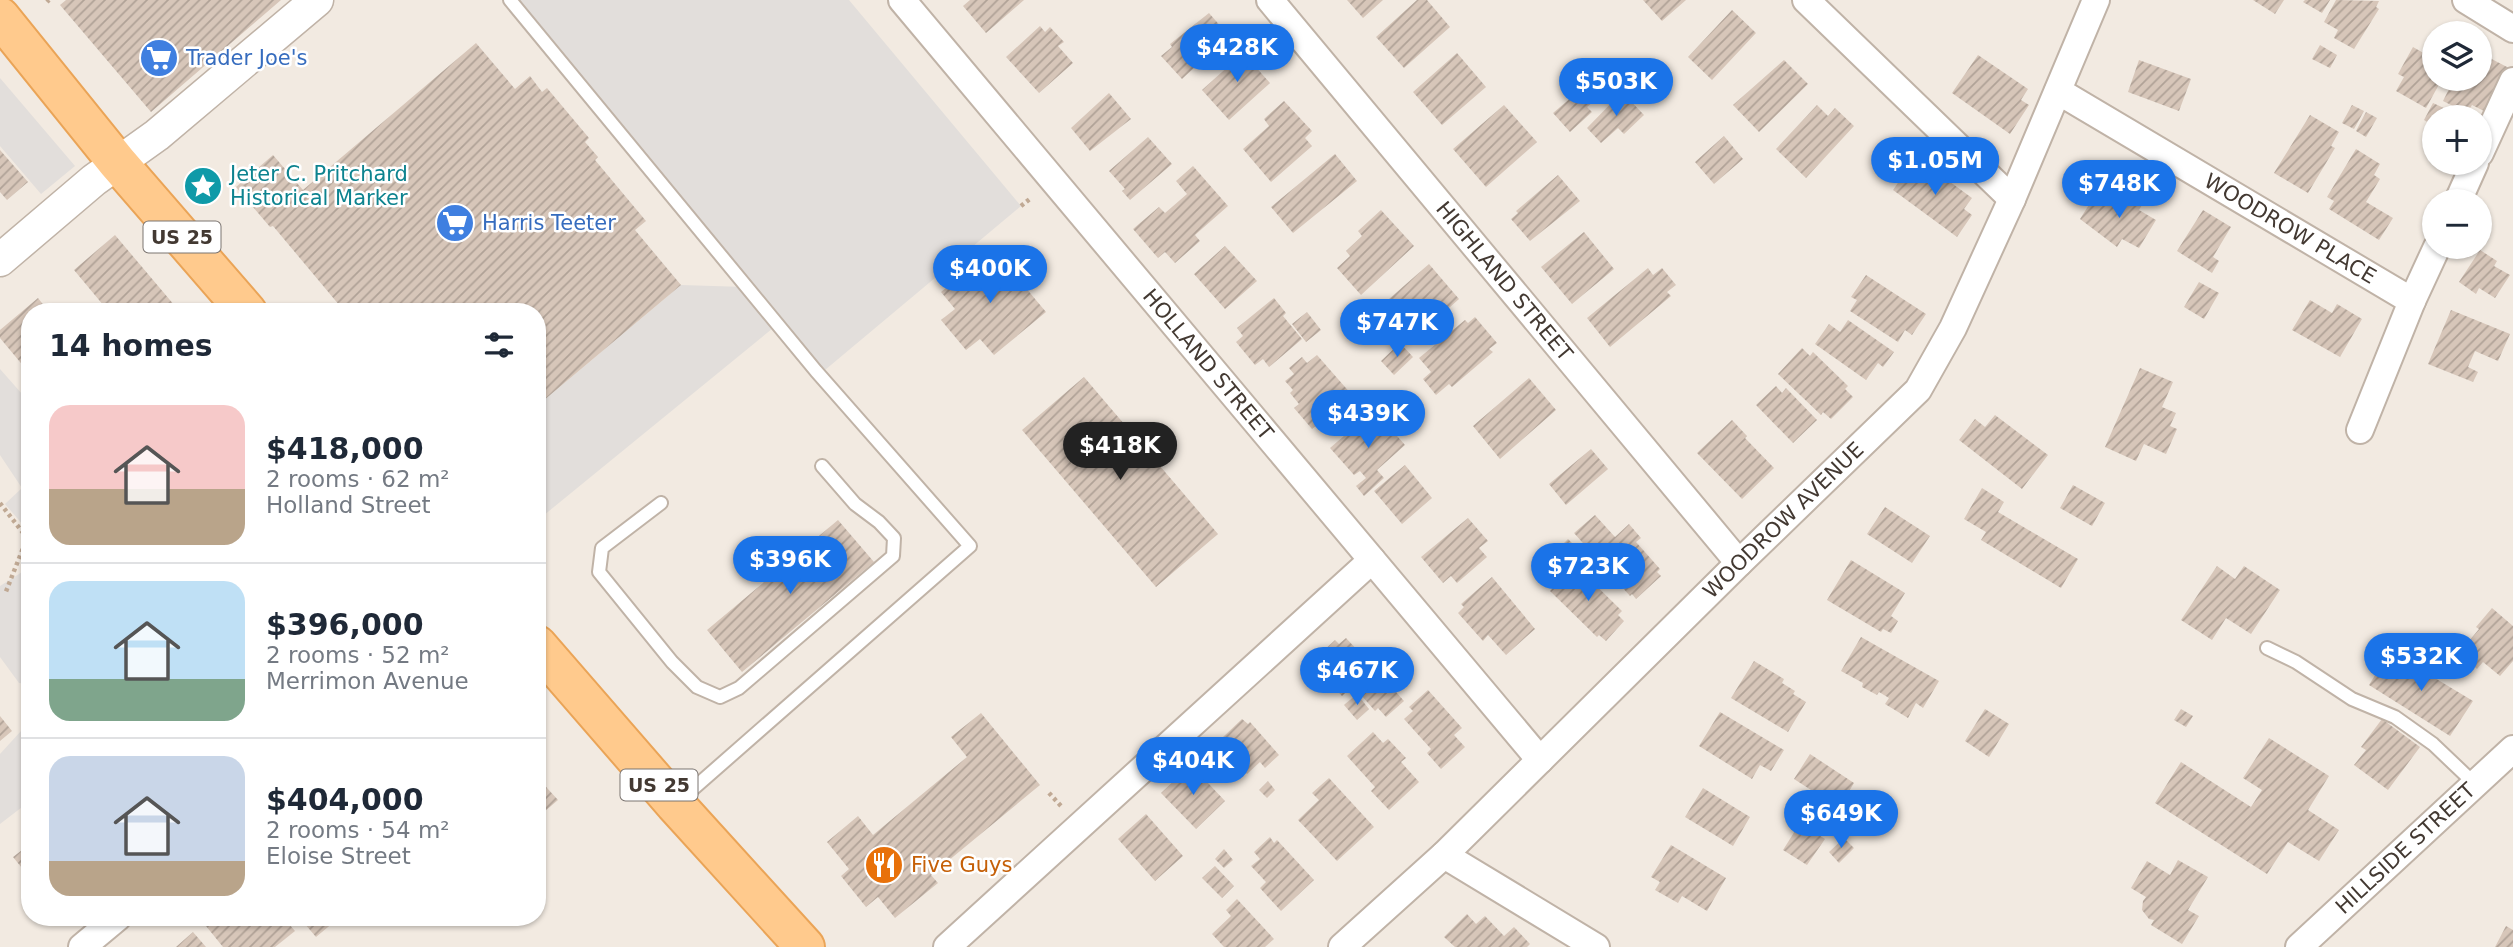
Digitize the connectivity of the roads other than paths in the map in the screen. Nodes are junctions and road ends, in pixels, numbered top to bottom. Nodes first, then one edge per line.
1 (317, 0) edge
2 (510, 0) edge
3 (902, 0) edge
4 (1270, 0) edge
5 (1806, 0) edge
6 (2096, 0) edge
7 (2466, 0) edge
8 (0, 18) edge
9 (2513, 29) edge
10 (2513, 81) edge
11 (2058, 91) junction
12 (2492, 127) edge
13 (117, 162) junction
14 (2012, 199) junction
15 (2431, 259) edge
16 (0, 260) edge
17 (2412, 301) junction
18 (239, 303) edge
19 (2360, 430) dead end
20 (822, 466) dead end
21 (661, 503) dead end
22 (1372, 560) junction
23 (1739, 563) junction
24 (2267, 648) dead end
25 (546, 655) edge
26 (2513, 749) edge
27 (1540, 760) junction
28 (2475, 784) junction
29 (675, 804) junction
30 (1444, 855) junction
31 (107, 926) edge
32 (82, 947) edge
33 (806, 947) edge
34 (947, 947) edge
35 (1342, 947) edge
36 (1596, 947) edge
37 (2299, 947) edge

1 - 13 street
2 - 29 lane
3 - 22 street, HOLLAND STREET
4 - 23 street, HIGHLAND STREET
5 - 14 street
6 - 11 street, WOODROW AVENUE
7 - 9 street
8 - 13 main road, US 25
10 - 12 street
11 - 14 street, WOODROW AVENUE
11 - 17 street, WOODROW PLACE
13 - 16 street
13 - 18 main road, US 25
14 - 23 street, WOODROW AVENUE
15 - 17 street
17 - 19 street
20 - 21 lane
22 - 27 street, HOLLAND STREET
22 - 34 street
23 - 27 street, WOODROW AVENUE
24 - 28 lane
25 - 29 main road, US 25
26 - 28 street, HILLSIDE STREET
27 - 30 street, WOODROW AVENUE
28 - 37 street, HILLSIDE STREET
29 - 33 main road, US 25
30 - 35 street, WOODROW AVENUE
30 - 36 street
31 - 32 street

